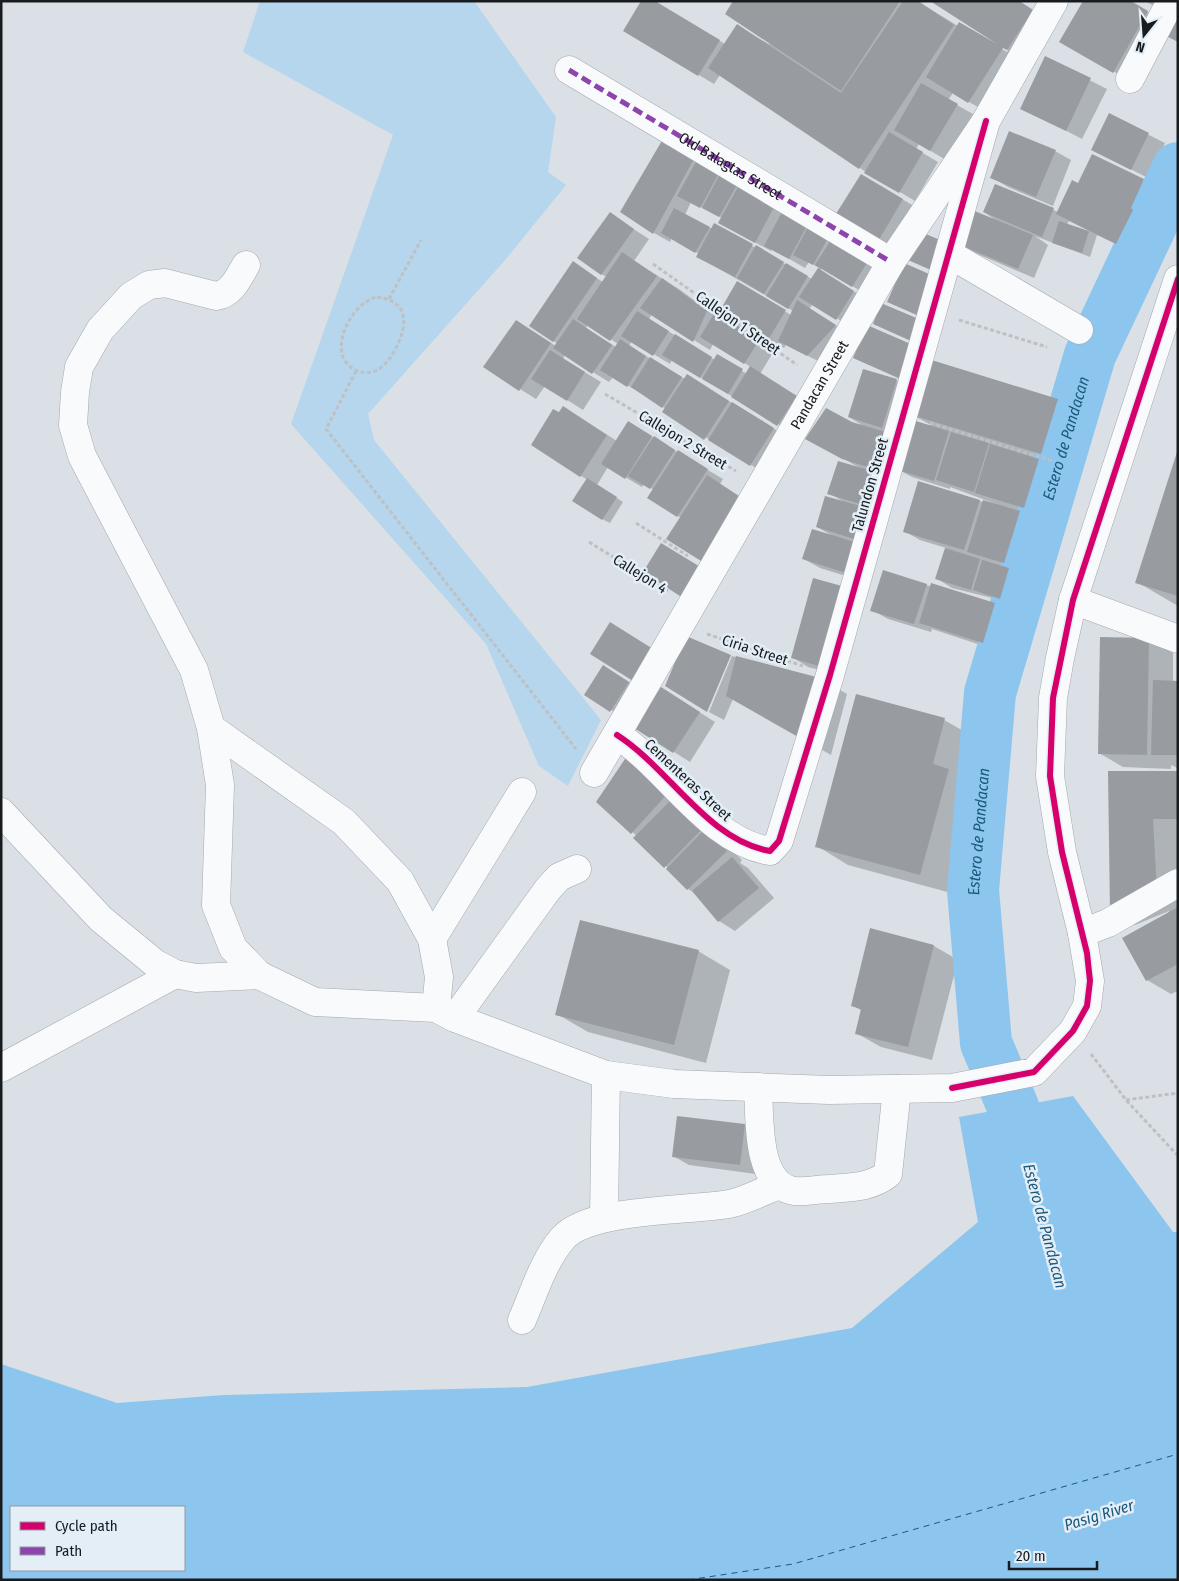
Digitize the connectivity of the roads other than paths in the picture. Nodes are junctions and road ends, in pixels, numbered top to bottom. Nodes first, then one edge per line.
1 (1054, 1) edge
2 (1171, 1) edge
3 (569, 70) dead end
4 (1130, 79) dead end
5 (986, 121) junction
6 (949, 254) junction
7 (892, 262) junction
8 (246, 265) dead end
9 (1178, 278) edge
10 (1078, 330) dead end
11 (1073, 600) junction
12 (1178, 639) edge
13 (211, 728) junction
14 (617, 735) junction
15 (594, 774) road end
16 (522, 792) dead end
17 (1, 812) edge
18 (770, 851) joint
19 (577, 869) dead end
20 (1178, 883) edge
21 (1082, 933) junction
22 (432, 939) junction
23 (175, 974) junction
24 (259, 975) junction
25 (446, 1013) junction
26 (1, 1068) edge
27 (606, 1075) junction
28 (758, 1087) junction
29 (896, 1089) junction
30 (779, 1185) junction
31 (604, 1218) junction
32 (522, 1320) dead end

1 - 5 street, Pandacan Street
2 - 4 street
3 - 7 street, Old Balagtas Street
5 - 6 street, Talundon Street
5 - 7 street, Pandacan Street
6 - 10 street
6 - 18 street, Talundon Street
7 - 14 street, Pandacan Street
8 - 13 street
9 - 11 street
11 - 12 street
11 - 21 street
13 - 22 street
13 - 24 street
14 - 15 street, Pandacan Street
14 - 18 street, Cementeras Street
16 - 22 street
17 - 23 street
19 - 25 street
20 - 21 street
21 - 29 street
22 - 25 street
23 - 24 street
23 - 26 street
24 - 25 street
25 - 27 street
27 - 28 street
27 - 31 street
28 - 29 street
28 - 30 street
29 - 30 street
30 - 31 street
31 - 32 street

